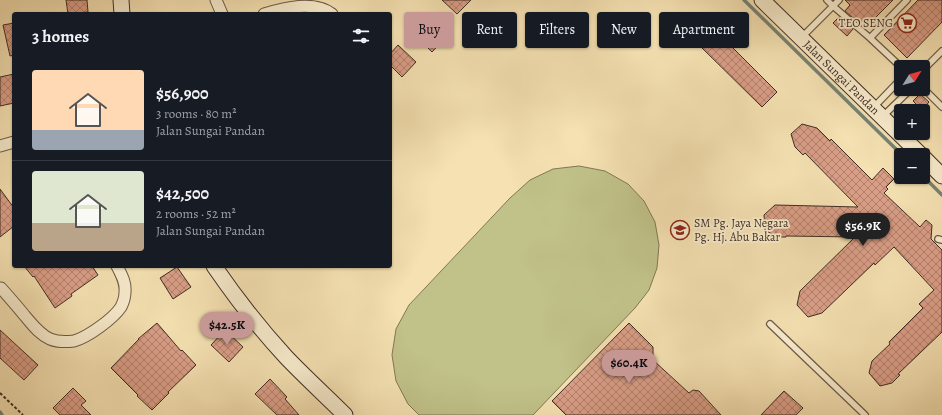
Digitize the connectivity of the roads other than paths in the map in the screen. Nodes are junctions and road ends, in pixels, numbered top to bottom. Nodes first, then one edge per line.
1 (120, 0) edge
2 (216, 0) edge
3 (762, 0) edge
4 (827, 0) edge
5 (839, 0) edge
6 (907, 0) edge
7 (833, 6) junction
8 (122, 12) edge
9 (221, 12) edge
10 (271, 12) edge
11 (330, 12) edge
12 (801, 38) junction
13 (870, 38) junction
14 (942, 51) edge
15 (894, 60) edge
16 (930, 63) edge
17 (894, 87) edge
18 (930, 95) edge
19 (901, 96) edge
20 (942, 98) edge
21 (937, 102) junction
22 (942, 107) edge
23 (877, 113) junction
24 (12, 143) edge
25 (0, 146) edge
26 (914, 148) edge
27 (930, 164) edge
28 (942, 176) edge
29 (118, 268) edge
30 (215, 268) edge
31 (1, 288) edge
32 (770, 324) dead end
33 (345, 415) edge
34 (865, 415) edge

1 - 8 street
2 - 9 street
3 - 12 street, Jalan Sungai Pandan
4 - 7 lane
5 - 7 lane
6 - 13 lane
7 - 12 lane
7 - 13 lane
10 - 11 street
12 - 23 street, Jalan Sungai Pandan
13 - 15 lane
14 - 16 lane
17 - 23 lane
18 - 21 lane
19 - 23 lane
20 - 21 lane
21 - 22 lane
23 - 26 street, Jalan Sungai Pandan
24 - 25 street
27 - 28 street
29 - 31 street
30 - 33 street
32 - 34 lane

